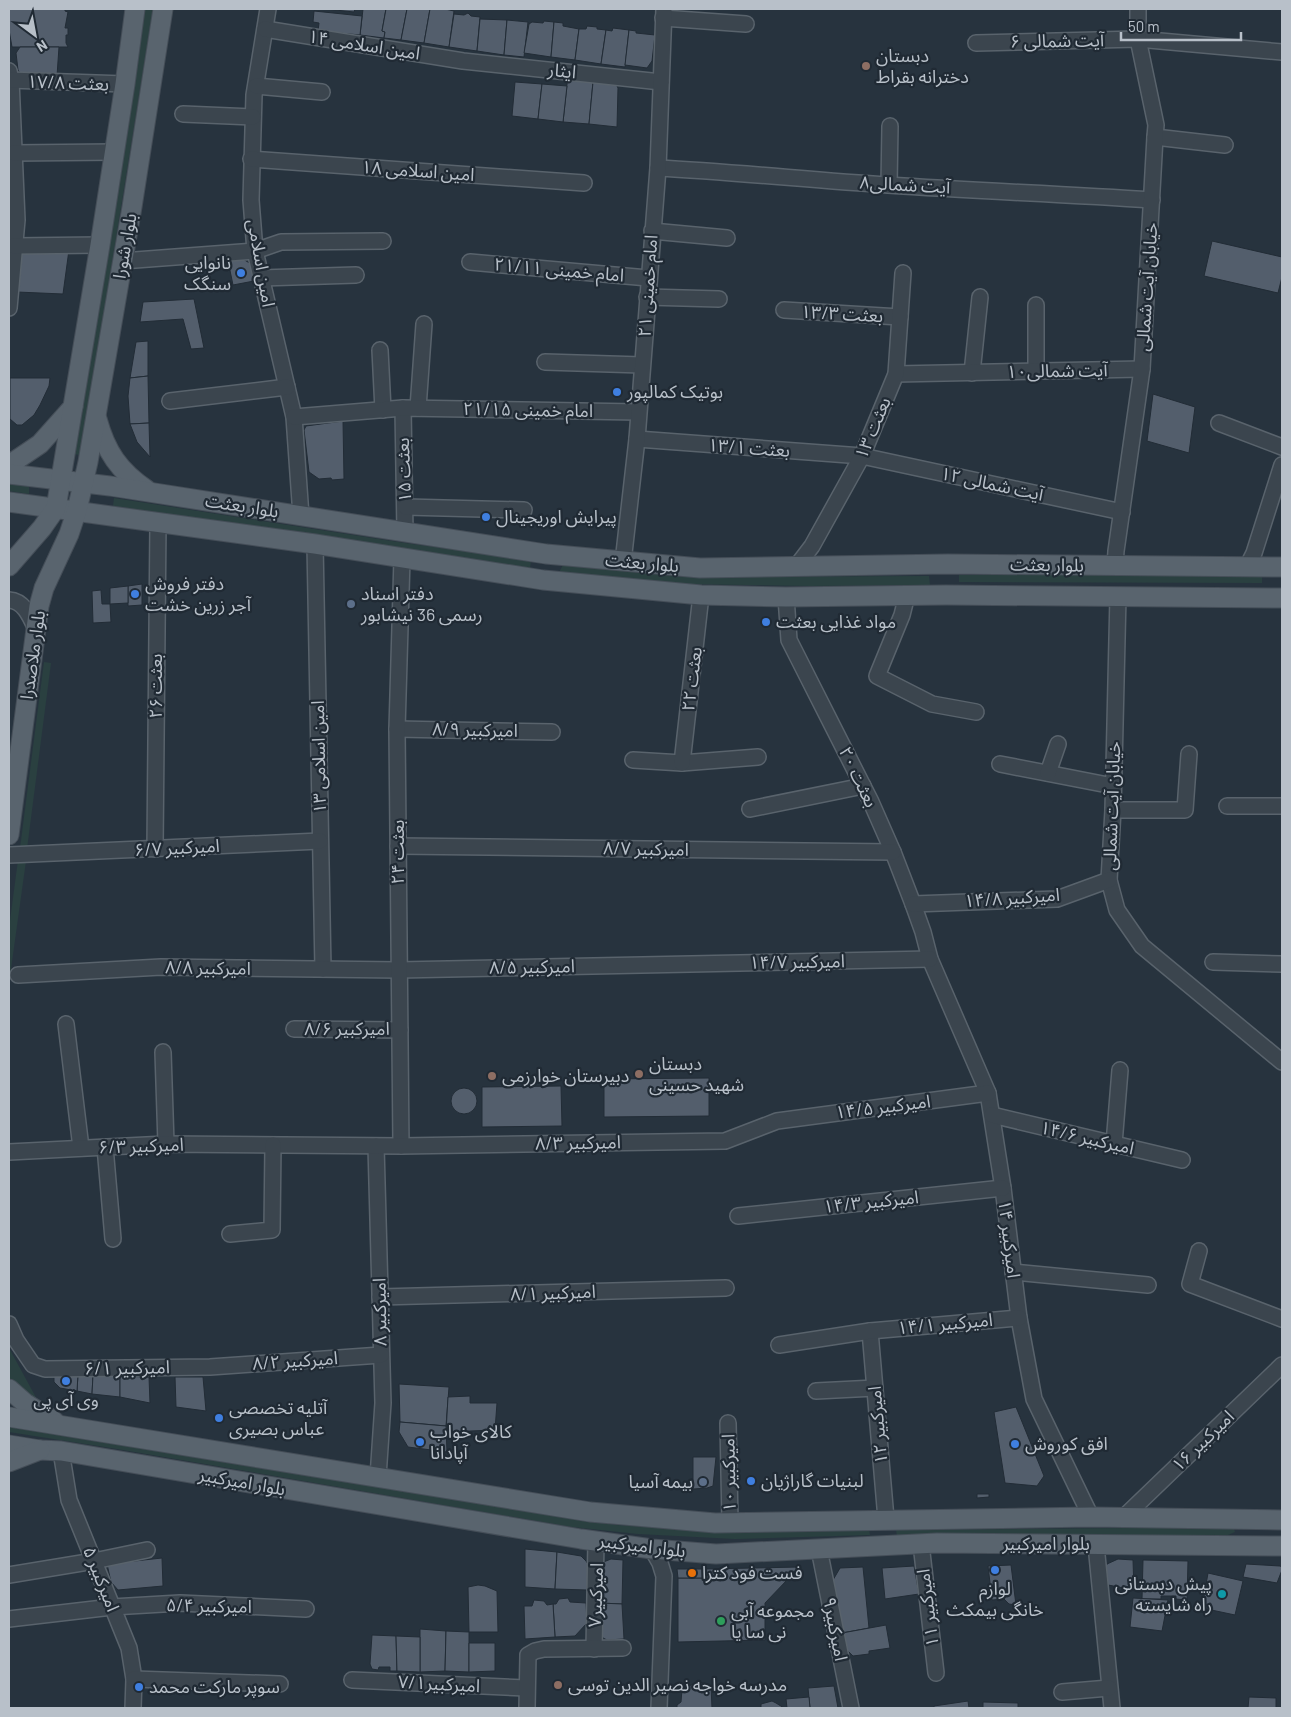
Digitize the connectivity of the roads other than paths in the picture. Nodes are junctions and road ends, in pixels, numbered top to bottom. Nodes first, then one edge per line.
1 (136, 9) edge
2 (163, 9) edge
3 (268, 9) edge
4 (1138, 9) edge
5 (664, 14) edge
6 (746, 24) dead end
7 (265, 28) junction
8 (1138, 39) junction
9 (976, 43) dead end
10 (1282, 52) edge
11 (463, 61) joint
12 (10, 77) edge
13 (661, 82) junction
14 (126, 84) junction
15 (256, 86) junction
16 (322, 92) dead end
17 (183, 114) dead end
18 (253, 117) junction
19 (890, 126) dead end
20 (1155, 137) junction
21 (1225, 145) dead end
22 (114, 152) junction
23 (14, 153) junction
24 (251, 159) junction
25 (658, 168) junction
26 (584, 182) dead end
27 (889, 185) junction
28 (1152, 200) junction
29 (13, 220) edge
30 (652, 231) junction
31 (727, 238) dead end
32 (383, 241) dead end
33 (100, 245) junction
34 (14, 246) junction
35 (255, 251) junction
36 (122, 261) junction
37 (470, 262) dead end
38 (903, 273) dead end
39 (356, 275) dead end
40 (261, 278) junction
41 (648, 278) junction
42 (647, 297) junction
43 (980, 297) dead end
44 (719, 299) dead end
45 (1036, 305) dead end
46 (9, 308) edge
47 (784, 310) dead end
48 (900, 317) junction
49 (424, 324) dead end
50 (380, 350) dead end
51 (545, 362) dead end
52 (642, 365) junction
53 (1142, 369) junction
54 (1036, 371) junction
55 (972, 373) junction
56 (896, 374) junction
57 (287, 387) junction
58 (170, 401) dead end
59 (74, 406) junction
60 (403, 408) junction
61 (418, 408) junction
62 (383, 410) junction
63 (638, 412) junction
64 (96, 416) junction
65 (294, 418) junction
66 (1219, 423) dead end
67 (637, 439) junction
68 (1282, 447) edge
69 (862, 456) junction
70 (9, 465) edge
71 (1282, 465) edge
72 (9, 474) edge
73 (62, 479) junction
74 (83, 482) junction
75 (150, 492) junction
76 (9, 502) edge
77 (406, 507) junction
78 (56, 508) junction
79 (77, 510) junction
80 (524, 510) dead end
81 (1122, 512) junction
82 (301, 516) junction
83 (158, 531) junction
84 (405, 533) junction
85 (315, 544) junction
86 (402, 558) junction
87 (623, 562) junction
88 (948, 564) junction
89 (9, 566) edge
90 (1115, 566) junction
91 (1278, 566) edge
92 (796, 567) junction
93 (1247, 567) junction
94 (946, 594) junction
95 (907, 595) junction
96 (701, 596) junction
97 (1118, 596) junction
98 (786, 597) junction
99 (1275, 598) edge
100 (9, 600) edge
101 (36, 628) junction
102 (976, 712) dead end
103 (398, 729) junction
104 (552, 732) dead end
105 (1058, 744) dead end
106 (1189, 754) dead end
107 (758, 757) dead end
108 (633, 760) dead end
109 (682, 763) junction
110 (1000, 764) dead end
111 (1048, 773) junction
112 (863, 786) junction
113 (1113, 786) junction
114 (1227, 806) dead end
115 (1282, 806) edge
116 (750, 809) dead end
117 (1112, 810) junction
118 (9, 835) edge
119 (320, 841) junction
120 (398, 846) junction
121 (155, 849) junction
122 (893, 852) junction
123 (9, 855) edge
124 (1109, 880) junction
125 (913, 904) junction
126 (930, 959) junction
127 (1213, 962) dead end
128 (1282, 964) edge
129 (665, 965) joint
130 (323, 969) junction
131 (399, 970) junction
132 (18, 975) dead end
133 (66, 1024) dead end
134 (294, 1029) dead end
135 (400, 1030) junction
136 (163, 1052) dead end
137 (1282, 1062) edge
138 (1120, 1070) dead end
139 (988, 1093) junction
140 (992, 1116) junction
141 (777, 1121) joint
142 (166, 1144) junction
143 (1114, 1144) junction
144 (273, 1145) junction
145 (376, 1146) junction
146 (401, 1146) junction
147 (105, 1147) junction
148 (81, 1148) junction
149 (9, 1152) edge
150 (1182, 1160) dead end
151 (1003, 1188) junction
152 (738, 1216) dead end
153 (230, 1234) dead end
154 (114, 1239) dead end
155 (1199, 1251) dead end
156 (1014, 1272) junction
157 (1148, 1285) dead end
158 (726, 1288) dead end
159 (380, 1297) junction
160 (1019, 1318) junction
161 (1282, 1319) edge
162 (9, 1324) edge
163 (870, 1331) junction
164 (779, 1345) dead end
165 (381, 1356) junction
166 (1282, 1365) edge
167 (210, 1367) joint
168 (875, 1388) junction
169 (9, 1389) edge
170 (816, 1391) dead end
171 (9, 1417) edge
172 (728, 1423) dead end
173 (62, 1425) junction
174 (172, 1443) junction
175 (9, 1444) edge
176 (40, 1450) junction
177 (61, 1451) junction
178 (9, 1462) edge
179 (165, 1468) junction
180 (378, 1477) junction
181 (1091, 1517) junction
182 (1123, 1518) junction
183 (886, 1519) junction
184 (1236, 1519) junction
185 (1280, 1519) edge
186 (730, 1522) junction
187 (596, 1541) junction
188 (921, 1544) junction
189 (1096, 1545) junction
190 (1233, 1546) junction
191 (1282, 1546) edge
192 (652, 1549) junction
193 (819, 1549) junction
194 (146, 1550) dead end
195 (94, 1561) junction
196 (10, 1575) edge
197 (112, 1607) junction
198 (306, 1609) dead end
199 (11, 1619) edge
200 (623, 1648) dead end
201 (594, 1649) junction
202 (936, 1673) dead end
203 (134, 1679) junction
204 (352, 1680) dead end
205 (280, 1684) dead end
206 (526, 1688) junction
207 (1109, 1688) junction
208 (1062, 1692) dead end
209 (133, 1708) edge
210 (527, 1708) edge
211 (659, 1708) edge
212 (851, 1708) edge
213 (1112, 1708) edge

1 - 14 main road, بلوار شورا
2 - 36 main road, بلوار شورا
3 - 7 street, امین اسلامی
4 - 8 street, خیابان آیت شمالی
5 - 6 street
5 - 13 street, امام خمینی ۲۱
7 - 11 street, امین اسلامی ۱۴
7 - 15 street, امین اسلامی
8 - 9 street, آیت شمالی ۶
8 - 10 street, آیت شمالی ۶
8 - 20 street, خیابان آیت شمالی
11 - 13 street, ایثار
12 - 14 street, بعثت ۱۷/۸
12 - 23 street
13 - 25 street, امام خمینی ۲۱
14 - 22 main road, بلوار شورا
15 - 16 street
15 - 18 street, امین اسلامی
17 - 18 street
18 - 24 street, امین اسلامی
19 - 27 street
20 - 21 street
20 - 28 street, خیابان آیت شمالی
22 - 23 street
22 - 33 main road, بلوار شورا
23 - 29 street
24 - 26 street, امین اسلامی ۱۸
24 - 35 street, امین اسلامی
25 - 27 street, آیت شمالی۸
25 - 30 street, امام خمینی ۲۱
27 - 28 street, آیت شمالی۸
28 - 53 street, خیابان آیت شمالی
29 - 34 street
30 - 31 street
30 - 41 street, امام خمینی ۲۱
32 - 35 street
33 - 34 street
33 - 59 main road, بلوار شورا
34 - 46 street
35 - 36 street
35 - 40 street, امین اسلامی
36 - 64 main road, بلوار شورا
37 - 41 street, امام خمینی ۲۱/۱۱
38 - 48 street, بعثت ۱۳
39 - 40 street
40 - 57 street, امین اسلامی
41 - 42 street, امام خمینی ۲۱
42 - 44 street
42 - 52 street, امام خمینی ۲۱
43 - 55 street
45 - 54 street
47 - 48 street, بعثت ۱۳/۳
48 - 56 street, بعثت ۱۳
49 - 61 street
50 - 62 street
51 - 52 street
52 - 63 street, امام خمینی ۲۱
53 - 54 street, آیت شمالی۱۰
53 - 81 street, خیابان آیت شمالی
54 - 55 street, آیت شمالی۱۰
55 - 56 street, آیت شمالی۱۰
56 - 69 street, بعثت ۱۳
57 - 58 street
57 - 65 street, امین اسلامی
59 - 70 main road
59 - 73 main road, بلوار شورا
60 - 61 street, امام خمینی ۲۱/۱۵
60 - 62 street, امام خمینی ۲۱/۱۵
60 - 77 street, بعثت ۱۵
61 - 63 street, امام خمینی ۲۱/۱۵
62 - 65 street, امام خمینی ۲۱/۱۵
63 - 67 street, امام خمینی ۲۱
64 - 74 main road, بلوار شورا
64 - 75 main road
65 - 82 street, امین اسلامی
66 - 68 street
67 - 69 street, بعثت ۱۳/۱
67 - 87 street, امام خمینی ۲۱
69 - 81 street, آیت شمالی ۱۲
69 - 92 street, بعثت ۱۳
71 - 93 street
72 - 73 main road, بلوار بعثت
73 - 74 main road, بلوار بعثت
73 - 78 main road, بلوار شورا
74 - 75 main road, بلوار بعثت
74 - 79 main road, بلوار ملاصدرا
75 - 82 main road, بلوار بعثت
76 - 78 main road, بلوار بعثت
77 - 80 street
77 - 84 street, بعثت ۱۵
78 - 79 main road, بلوار بعثت
78 - 89 main road
79 - 83 main road, بلوار بعثت
79 - 101 main road, بلوار ملاصدرا
81 - 90 street, خیابان آیت شمالی
82 - 84 main road, بلوار بعثت
83 - 85 main road, بلوار بعثت
83 - 121 street, بعثت ۲۶
84 - 87 main road, بلوار بعثت
85 - 86 main road, بلوار بعثت
85 - 119 street, امین اسلامی ۱۳
86 - 96 main road, بلوار بعثت
86 - 103 street, بعثت ۲۴
87 - 92 main road, بلوار بعثت
88 - 90 main road, بلوار بعثت
88 - 92 main road, بلوار بعثت
88 - 94 main road
90 - 93 main road, بلوار بعثت
91 - 93 main road, بلوار بعثت
91 - 99 main road
94 - 95 main road, بلوار بعثت
94 - 97 main road, بلوار بعثت
95 - 98 main road, بلوار بعثت
95 - 102 street
96 - 98 main road, بلوار بعثت
96 - 109 street, بعثت ۲۲
97 - 99 main road, بلوار بعثت
97 - 113 street, خیابان آیت شمالی
98 - 112 street, بعثت ۲۰
100 - 101 street
101 - 118 main road, بلوار ملاصدرا
103 - 104 street, امیرکبیر ۸/۹
103 - 120 street, بعثت ۲۴
105 - 111 street
106 - 117 street
107 - 109 street
108 - 109 street
110 - 111 street
111 - 113 street
112 - 116 street
112 - 122 street, بعثت ۲۰
113 - 117 street, خیابان آیت شمالی
114 - 115 street
117 - 124 street, خیابان آیت شمالی
119 - 121 street, امیرکبیر ۶/۷
119 - 130 street, امین اسلامی ۱۳
120 - 122 street, امیرکبیر ۸/۷
120 - 131 street, بعثت ۲۴
121 - 123 street, امیرکبیر ۶/۷
122 - 125 street, بعثت ۲۰
124 - 125 street, امیرکبیر ۱۴/۸
124 - 137 street, خیابان آیت شمالی
125 - 126 street, بعثت ۲۰
126 - 129 street, امیرکبیر ۱۴/۷
126 - 139 street, امیرکبیر ۱۴
127 - 128 street
129 - 131 street, امیرکبیر ۸/۵
130 - 131 street, امیرکبیر ۸/۸
130 - 132 street, امیرکبیر ۸/۸
131 - 135 street, بعثت ۲۴
133 - 148 street
134 - 135 street, امیرکبیر ۸/۶
135 - 146 street, بعثت ۲۴
136 - 142 street
138 - 143 street
139 - 140 street, امیرکبیر ۱۴
139 - 141 street, امیرکبیر ۱۴/۵
140 - 143 street, امیرکبیر ۱۴/۶
140 - 151 street, امیرکبیر ۱۴
141 - 146 street, امیرکبیر ۸/۳
142 - 144 street, امیرکبیر ۶/۳
142 - 147 street, امیرکبیر ۶/۳
143 - 150 street, امیرکبیر ۱۴/۶
144 - 145 street, امیرکبیر ۶/۳
144 - 153 street
145 - 146 street, امیرکبیر ۸/۳
145 - 159 street, امیرکبیر ۸
147 - 148 street, امیرکبیر ۶/۳
147 - 154 street
148 - 149 street, امیرکبیر ۶/۳
151 - 152 street, امیرکبیر ۱۴/۳
151 - 156 street, امیرکبیر ۱۴
155 - 161 street
156 - 157 street
156 - 160 street, امیرکبیر ۱۴
158 - 159 street, امیرکبیر ۸/۱
159 - 165 street, امیرکبیر ۸
160 - 163 street, امیرکبیر ۱۴/۱
160 - 181 street, امیرکبیر ۱۴
162 - 167 street, امیرکبیر ۶/۱
163 - 164 street, امیرکبیر ۱۴/۱
163 - 168 street, امیرکبیر ۱۲
165 - 167 street, امیرکبیر ۸/۲
165 - 180 street, امیرکبیر ۸
166 - 182 street, امیرکبیر ۱۶
168 - 170 street
168 - 183 street, امیرکبیر ۱۲
169 - 173 main road
171 - 173 main road, بلوار امیرکبیر
172 - 186 street, امیرکبیر ۱۰
173 - 174 main road, بلوار امیرکبیر
174 - 179 main road
174 - 180 main road, بلوار امیرکبیر
175 - 176 main road, بلوار امیرکبیر
176 - 177 main road, بلوار امیرکبیر
176 - 178 main road
177 - 179 main road, بلوار امیرکبیر
177 - 195 street, امیرکبیر ۵
179 - 187 main road, بلوار امیرکبیر
180 - 186 main road, بلوار امیرکبیر
181 - 182 main road, بلوار امیرکبیر
181 - 183 main road, بلوار امیرکبیر
182 - 184 main road, بلوار امیرکبیر
183 - 186 main road, بلوار امیرکبیر
184 - 185 main road, بلوار امیرکبیر
184 - 190 main road
187 - 192 main road, بلوار امیرکبیر
187 - 201 street, امیرکبیر۷
188 - 189 main road, بلوار امیرکبیر
188 - 193 main road, بلوار امیرکبیر
188 - 202 street, امیرکبیر ۱۱
189 - 190 main road, بلوار امیرکبیر
189 - 207 street
190 - 191 main road, بلوار امیرکبیر
192 - 193 main road, بلوار امیرکبیر
192 - 211 street
193 - 212 street, امیرکبیر۹
194 - 195 street
195 - 196 street
195 - 197 street, امیرکبیر ۵
197 - 198 street, امیرکبیر ۵/۴
197 - 199 street, امیرکبیر ۵/۴
197 - 203 street, امیرکبیر ۵
200 - 201 street
201 - 206 street
203 - 205 street
203 - 209 street, امیرکبیر ۵
204 - 206 street, امیرکبیر۷/۱
206 - 210 street
207 - 208 street
207 - 213 street

